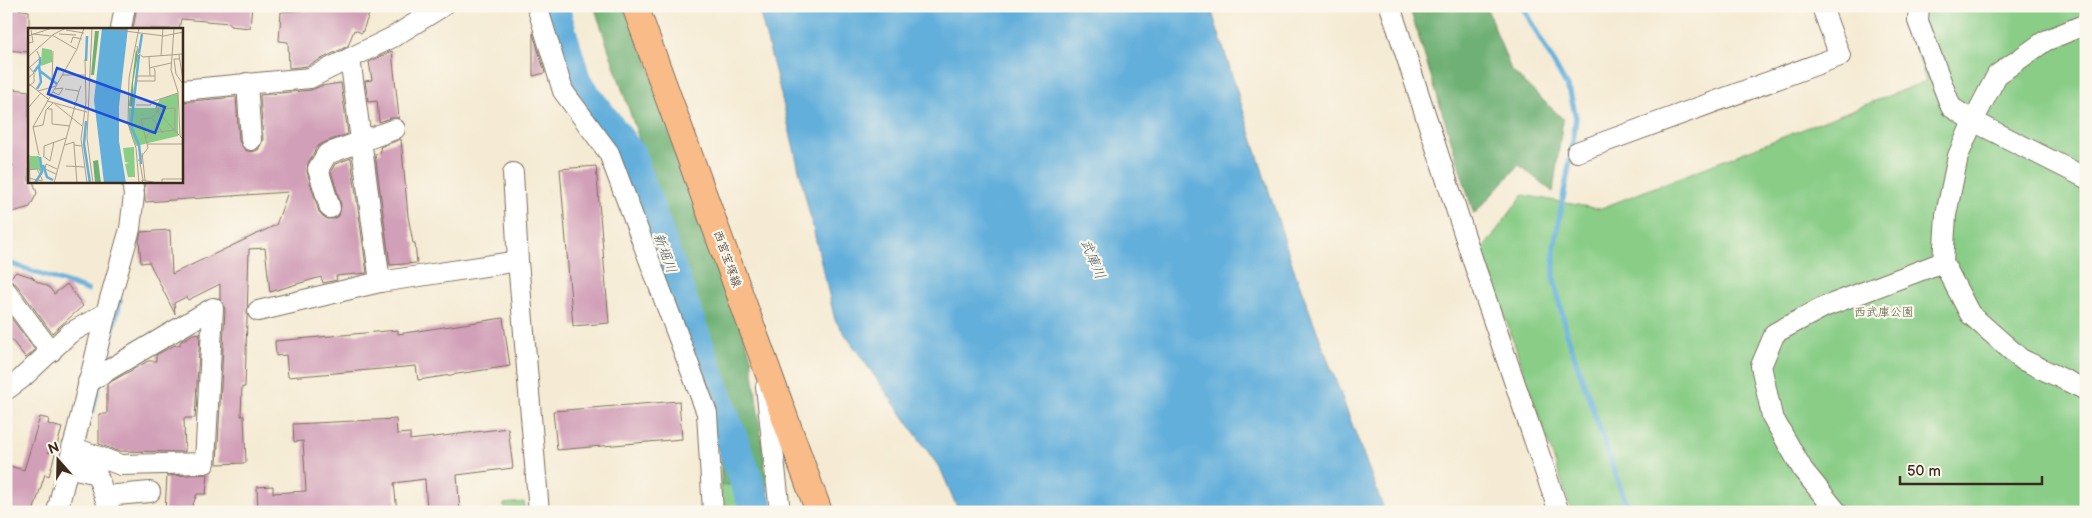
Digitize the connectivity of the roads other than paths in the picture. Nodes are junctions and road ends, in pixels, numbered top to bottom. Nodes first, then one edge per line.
1 (125, 6) edge
2 (443, 6) edge
3 (537, 6) edge
4 (635, 6) edge
5 (1390, 6) edge
6 (1825, 6) edge
7 (1920, 6) edge
8 (2086, 24) edge
9 (121, 28) edge
10 (350, 58) junction
11 (247, 83) junction
12 (182, 90) edge
13 (1973, 121) junction
14 (395, 129) dead end
15 (251, 140) dead end
16 (361, 141) junction
17 (1577, 152) dead end
18 (513, 173) dead end
19 (2086, 178) edge
20 (132, 182) edge
21 (330, 208) dead end
22 (518, 261) junction
23 (1943, 262) junction
24 (380, 282) junction
25 (6, 291) edge
26 (258, 311) dead end
27 (106, 313) junction
28 (51, 352) junction
29 (762, 353) junction
30 (88, 382) junction
31 (6, 390) edge
32 (2086, 390) edge
33 (70, 457) junction
34 (150, 492) dead end
35 (108, 504) edge
36 (57, 512) edge
37 (539, 512) edge
38 (713, 512) edge
39 (780, 512) edge
40 (819, 512) edge
41 (1559, 512) edge
42 (1838, 512) edge

1 - 9 street
2 - 10 street
3 - 38 street
4 - 29 main road, 西宮宝塚線
5 - 41 street
6 - 17 street
7 - 13 street
8 - 13 street
10 - 11 street
10 - 16 street
11 - 12 street
11 - 15 street
13 - 19 street
13 - 23 street
14 - 16 street
16 - 21 street
16 - 24 street
18 - 22 street
20 - 27 street
22 - 24 street
22 - 37 street
23 - 32 street
23 - 42 street
24 - 26 street
25 - 28 street
27 - 28 street
27 - 30 street
28 - 31 street
29 - 39 street
29 - 40 main road, 西宮宝塚線
30 - 33 street
30 - 33 street
33 - 35 street
33 - 36 street
34 - 35 street

